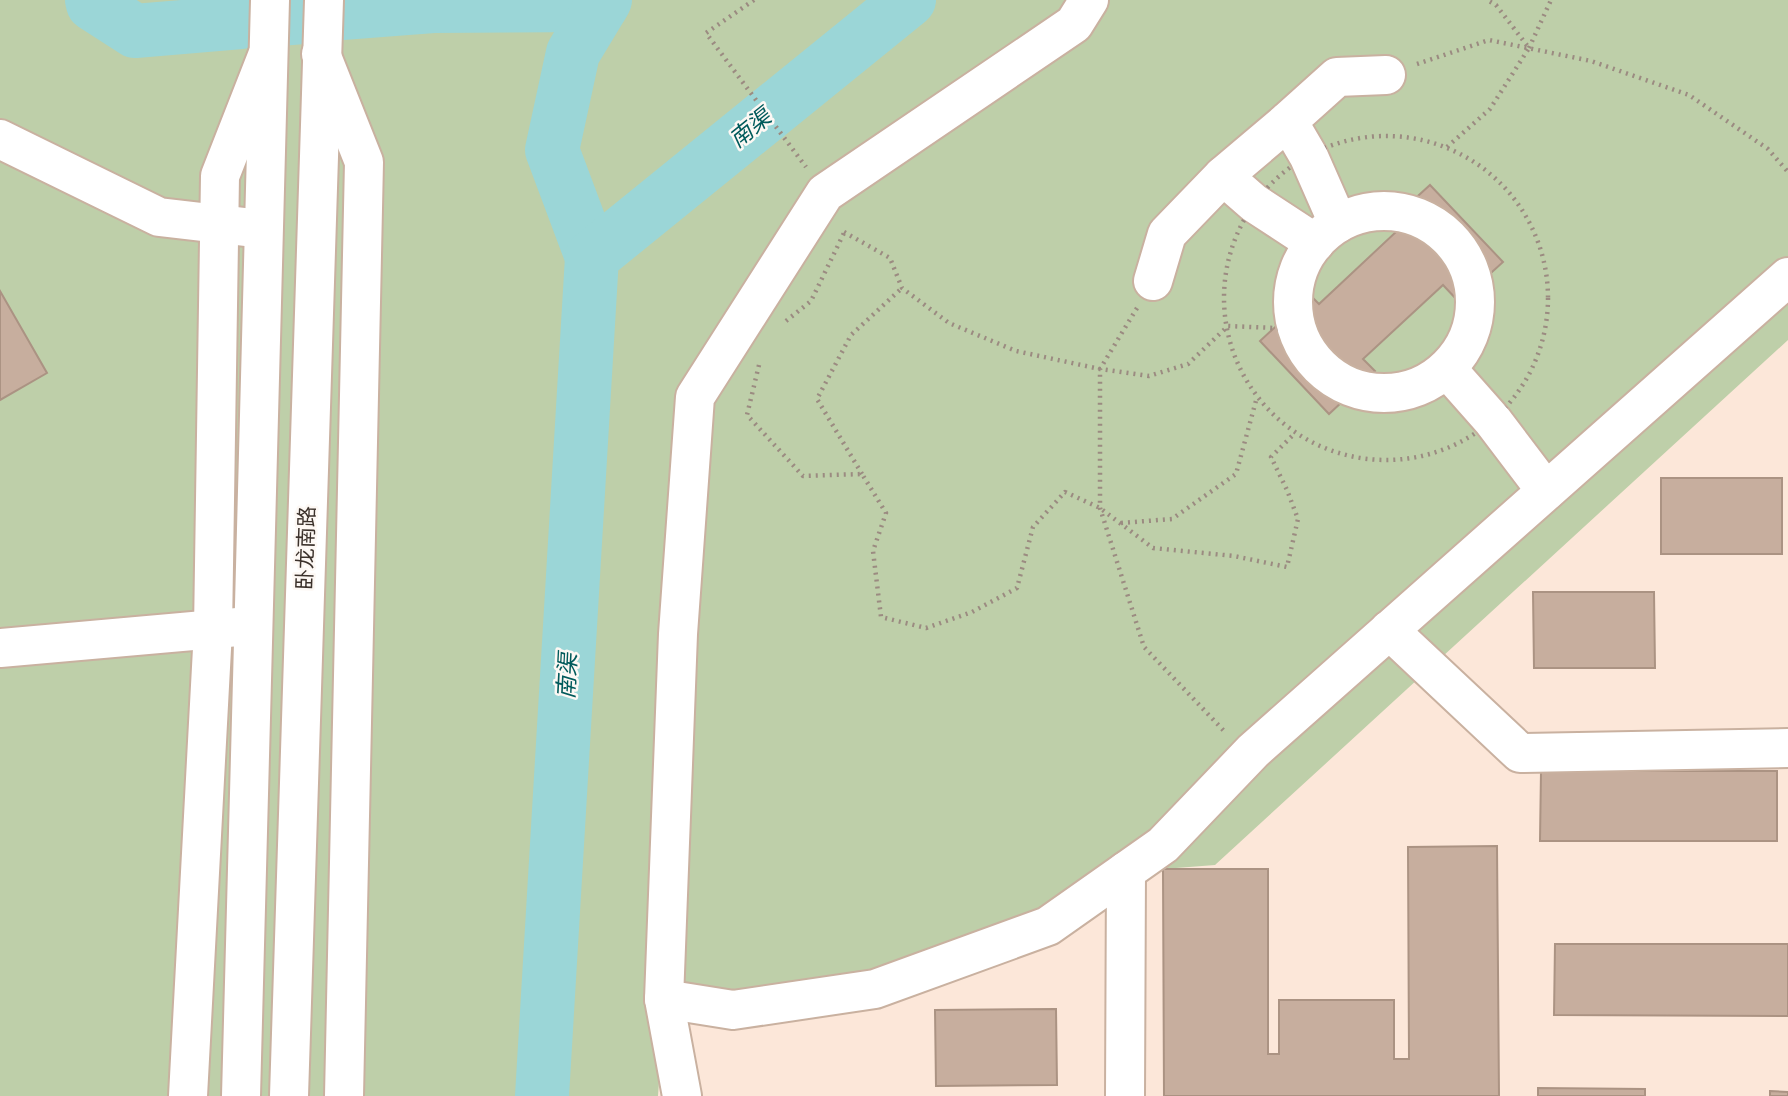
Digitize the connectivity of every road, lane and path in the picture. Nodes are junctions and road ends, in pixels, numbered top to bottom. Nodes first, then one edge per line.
1 (255, 0) edge
2 (270, 0) edge
3 (324, 0) edge
4 (340, 0) edge
5 (754, 0) edge
6 (1089, 0) edge
7 (1487, 0) edge
8 (1551, 0) edge
9 (1529, 48) junction
10 (268, 54) junction
11 (321, 54) junction
12 (1386, 75) joint
13 (1288, 121) junction
14 (0, 139) edge
15 (1447, 147) junction
16 (1309, 157) junction
17 (1788, 173) edge
18 (1223, 176) junction
19 (824, 192) junction
20 (1254, 203) junction
21 (219, 224) junction
22 (264, 229) junction
23 (844, 232) junction
24 (1326, 233) junction
25 (1788, 277) edge
26 (1153, 281) joint
27 (902, 288) junction
28 (784, 323) dead end
29 (1227, 326) junction
30 (1297, 329) junction
31 (760, 364) dead end
32 (1100, 369) junction
33 (1447, 369) junction
34 (1257, 397) junction
35 (1493, 421) junction
36 (1295, 433) junction
37 (862, 474) junction
38 (1546, 491) junction
39 (1100, 508) junction
40 (1120, 523) junction
41 (253, 625) junction
42 (213, 630) junction
43 (1389, 630) junction
44 (0, 648) edge
45 (1788, 748) edge
46 (1253, 751) junction
47 (1126, 872) junction
48 (664, 999) junction
49 (187, 1096) edge
50 (241, 1096) edge
51 (289, 1096) edge
52 (344, 1096) edge
53 (682, 1096) edge
54 (1125, 1096) edge

1 - 10 main road
2 - 10 main road
3 - 11 main road, 卧龙南路
4 - 11 main road
5 - 19 path
6 - 19 main road
7 - 9 path
8 - 9 path
9 - 12 path
9 - 15 path
9 - 17 path
10 - 21 main road
10 - 22 main road
11 - 51 main road, 卧龙南路
11 - 52 main road
12 - 13 main road
13 - 16 main road
13 - 18 main road
14 - 21 main road
15 - 16 path
15 - 35 path
16 - 20 path
16 - 24 main road
18 - 20 main road
18 - 26 main road
19 - 23 path
19 - 48 main road
20 - 24 main road
20 - 29 path
21 - 22 main road
21 - 42 main road
22 - 41 main road
23 - 27 path
23 - 28 path
24 - 30 main road
24 - 33 main road
25 - 38 main road
26 - 32 path
27 - 32 path
27 - 37 path
29 - 30 path
29 - 32 path
29 - 34 path
30 - 33 main road
31 - 37 path
32 - 39 path
33 - 35 main road
34 - 36 path
34 - 40 path
35 - 36 path
35 - 38 main road
36 - 40 path
37 - 39 path
38 - 43 main road
39 - 40 path
39 - 46 path
41 - 42 main road
41 - 50 main road
42 - 44 main road
42 - 49 main road
43 - 45 main road
43 - 46 main road
46 - 47 main road
47 - 48 main road
47 - 54 main road
48 - 53 main road

